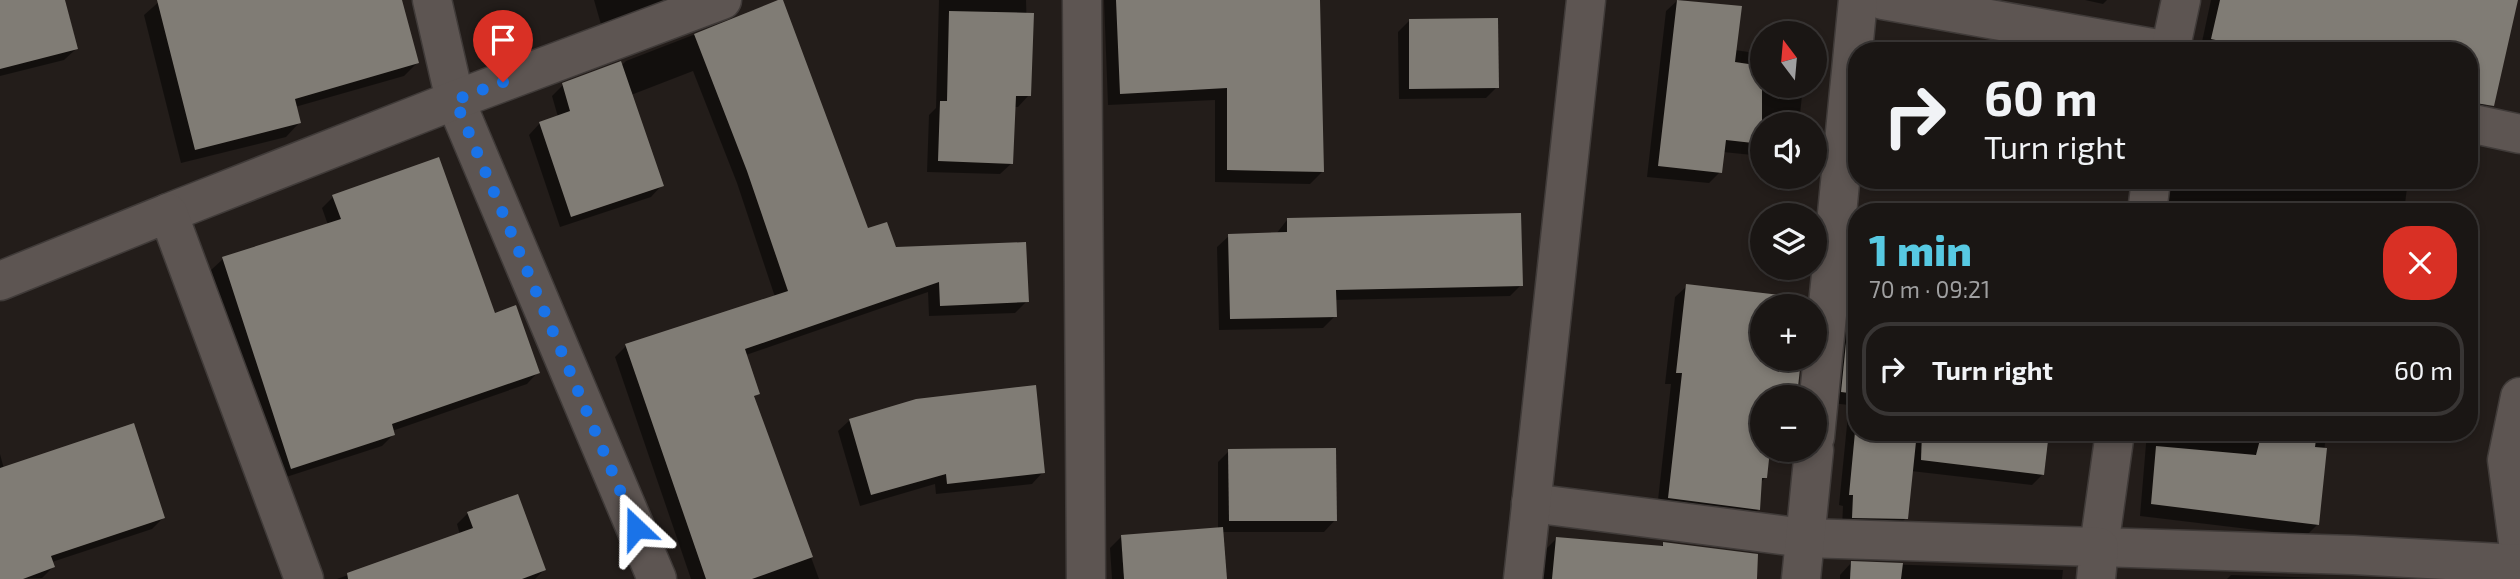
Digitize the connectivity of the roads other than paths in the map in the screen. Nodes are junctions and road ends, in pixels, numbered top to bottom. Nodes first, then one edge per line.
1 (432, 0) edge
2 (722, 0) edge
3 (1082, 0) edge
4 (1586, 0) edge
5 (1857, 0) edge
6 (1883, 0) edge
7 (2180, 0) edge
8 (1853, 42) edge
9 (2119, 42) edge
10 (2171, 42) edge
11 (1848, 94) edge
12 (455, 100) junction
13 (2478, 125) edge
14 (2520, 134) edge
15 (168, 213) junction
16 (0, 281) edge
17 (1820, 385) edge
18 (2520, 397) edge
19 (2114, 441) edge
20 (1813, 462) edge
21 (1531, 503) junction
22 (1805, 538) junction
23 (2520, 556) edge
24 (2097, 563) edge
25 (2520, 564) edge
26 (2352, 567) edge
27 (304, 579) edge
28 (657, 579) edge
29 (1086, 579) edge
30 (1523, 579) edge
31 (1801, 579) edge

1 - 12 street
2 - 12 street
3 - 29 street
4 - 21 street
5 - 8 street
6 - 9 street
7 - 10 street
11 - 17 street
12 - 15 street
12 - 28 street
13 - 14 street
15 - 16 street
15 - 27 street
18 - 23 street
19 - 24 street
20 - 22 street
21 - 22 street
21 - 30 street
22 - 24 street
22 - 31 street
24 - 26 street
25 - 26 street

